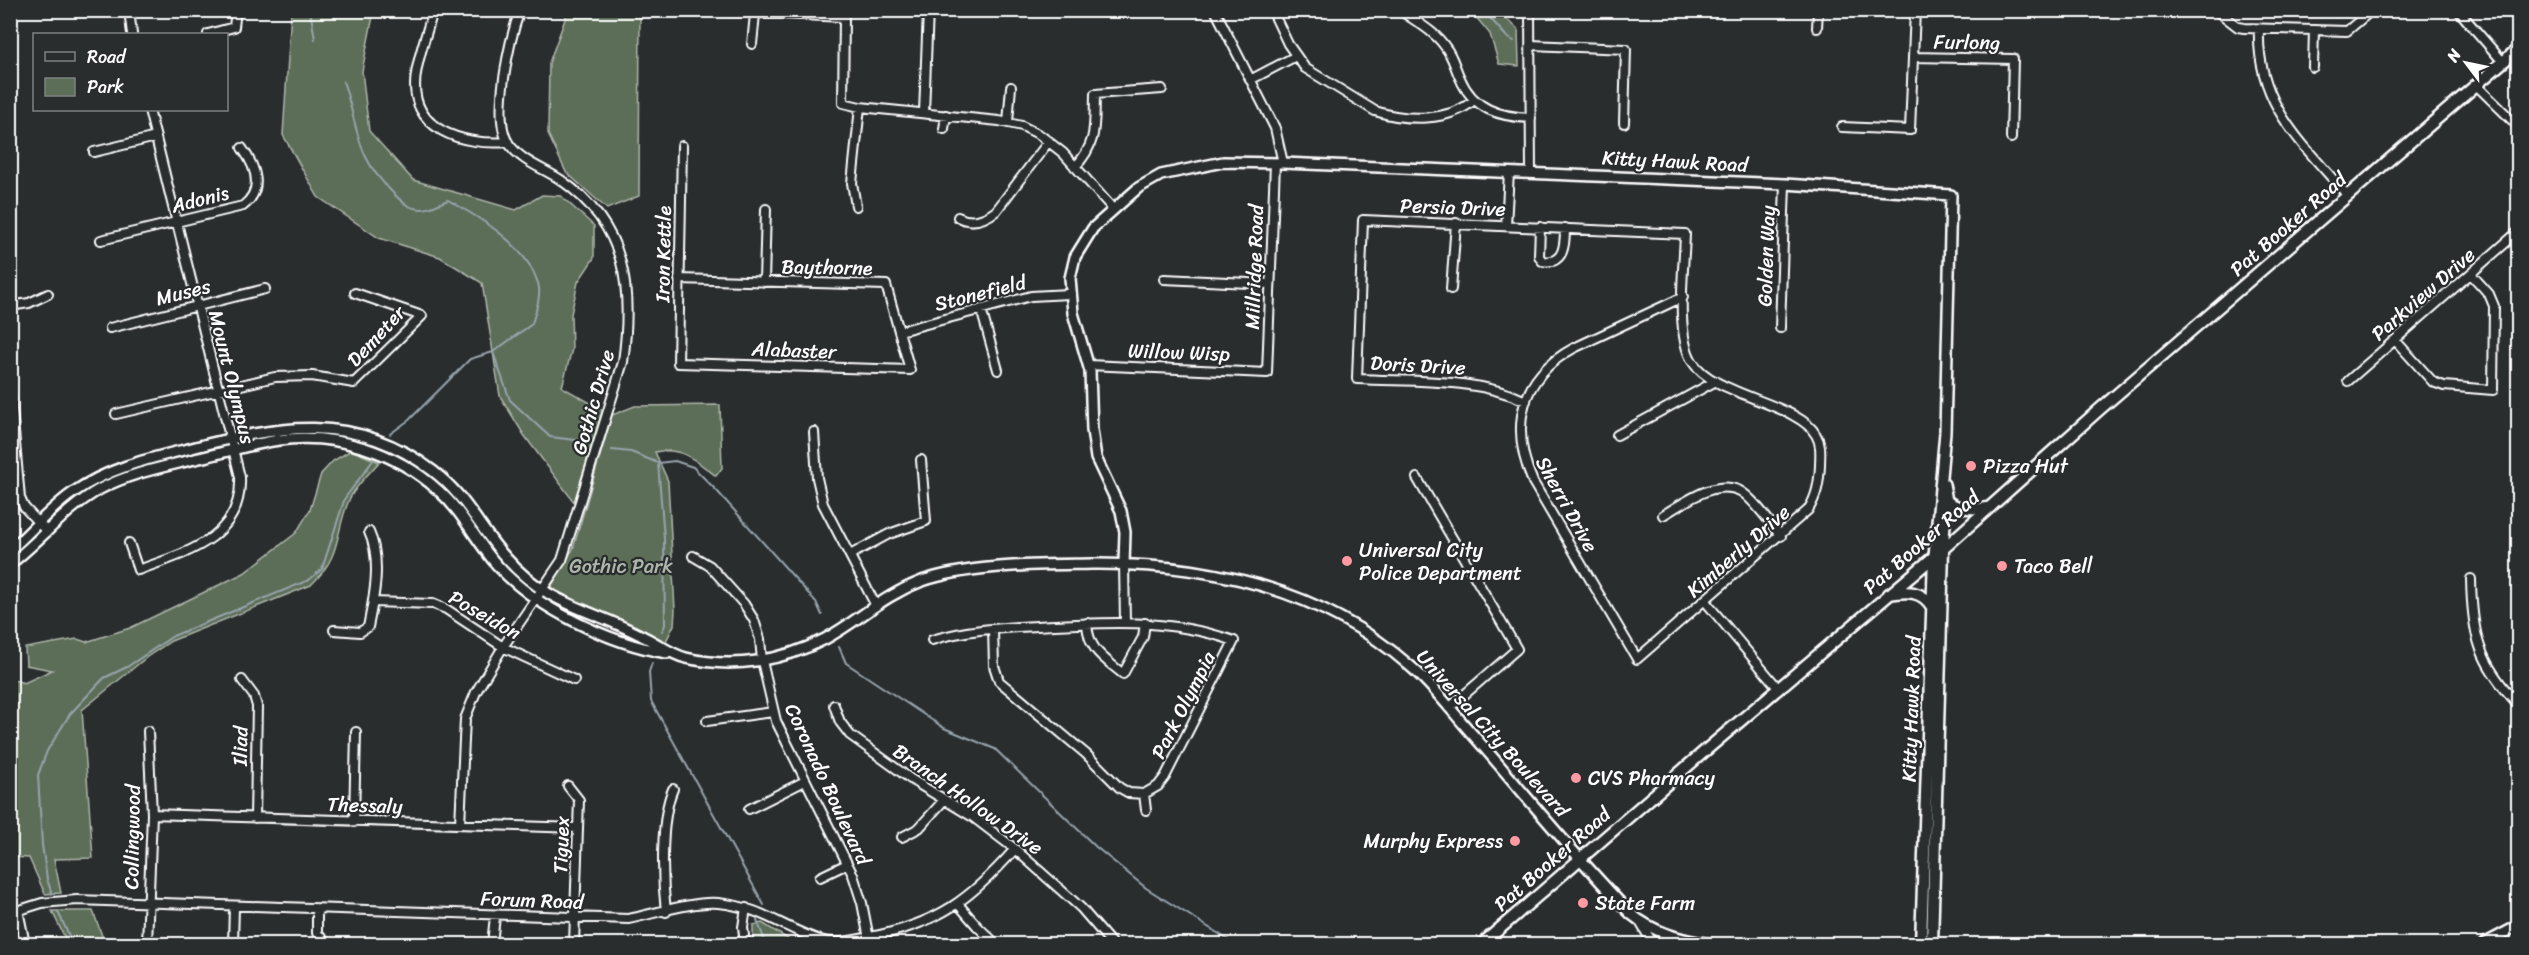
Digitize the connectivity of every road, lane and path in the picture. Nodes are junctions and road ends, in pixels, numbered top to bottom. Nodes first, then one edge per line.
1 (129, 10) edge
2 (236, 10) edge
3 (434, 10) edge
4 (701, 10) edge
5 (928, 10) edge
6 (1215, 10) edge
7 (1272, 10) edge
8 (1400, 10) edge
9 (1530, 10) edge
10 (1818, 10) edge
11 (1915, 10) edge
12 (2216, 10) edge
13 (2372, 10) edge
14 (2458, 10) edge
15 (517, 11) edge
16 (754, 14) junction
17 (1817, 28) dead end
18 (2259, 29) junction
19 (2314, 30) junction
20 (132, 33) edge
21 (212, 33) edge
22 (752, 44) dead end
23 (1531, 45) junction
24 (2518, 49) edge
25 (1296, 57) junction
26 (1913, 57) junction
27 (2503, 62) junction
28 (2313, 68) dead end
29 (1250, 80) junction
30 (2476, 85) junction
31 (1011, 87) dead end
32 (1162, 89) dead end
33 (1474, 100) junction
34 (860, 107) junction
35 (149, 111) edge
36 (924, 113) junction
37 (945, 115) junction
38 (1531, 118) junction
39 (1008, 122) junction
40 (1624, 123) dead end
41 (2518, 126) edge
42 (1842, 128) dead end
43 (944, 129) dead end
44 (156, 137) junction
45 (2010, 138) dead end
46 (1049, 141) junction
47 (508, 142) junction
48 (682, 146) dead end
49 (242, 148) dead end
50 (94, 152) dead end
51 (1279, 163) junction
52 (1075, 166) junction
53 (1509, 172) junction
54 (1531, 173) junction
55 (1785, 184) junction
56 (2348, 196) junction
57 (856, 206) dead end
58 (766, 209) dead end
59 (1113, 209) junction
60 (958, 217) dead end
61 (1363, 220) joint
62 (178, 222) junction
63 (1456, 223) junction
64 (1506, 226) junction
65 (1540, 227) junction
66 (1565, 228) junction
67 (2518, 232) edge
68 (1685, 234) joint
69 (101, 240) dead end
70 (2470, 274) junction
71 (679, 279) junction
72 (1164, 279) dead end
73 (764, 282) junction
74 (1270, 284) junction
75 (265, 289) dead end
76 (1451, 289) dead end
77 (355, 293) dead end
78 (48, 294) dead end
79 (1069, 294) junction
80 (1683, 297) junction
81 (197, 305) junction
82 (10, 306) edge
83 (981, 309) junction
84 (110, 328) dead end
85 (1780, 328) dead end
86 (900, 331) junction
87 (2395, 340) junction
88 (678, 363) joint
89 (1088, 365) junction
90 (910, 370) joint
91 (998, 370) dead end
92 (1267, 373) joint
93 (1716, 381) junction
94 (2348, 381) dead end
95 (10, 387) edge
96 (218, 389) junction
97 (11, 396) edge
98 (1526, 401) junction
99 (116, 414) dead end
100 (814, 432) dead end
101 (1617, 435) dead end
102 (229, 438) junction
103 (232, 450) junction
104 (921, 460) dead end
105 (1943, 476) junction
106 (1417, 478) dead end
107 (14, 486) edge
108 (1947, 501) junction
109 (1990, 507) junction
110 (1663, 515) dead end
111 (39, 524) junction
112 (47, 532) junction
113 (369, 532) dead end
114 (1781, 536) junction
115 (129, 543) dead end
116 (10, 550) edge
117 (1938, 553) junction
118 (850, 555) junction
119 (693, 556) dead end
120 (10, 564) edge
121 (1124, 564) junction
122 (2471, 579) dead end
123 (543, 590) junction
124 (1889, 594) junction
125 (536, 599) junction
126 (1705, 601) junction
127 (373, 602) junction
128 (875, 604) junction
129 (1932, 607) junction
130 (1125, 622) junction
131 (1087, 623) junction
132 (1145, 623) junction
133 (993, 629) junction
134 (334, 630) dead end
135 (933, 640) dead end
136 (503, 647) junction
137 (672, 654) junction
138 (1637, 659) joint
139 (762, 661) junction
140 (1935, 679) junction
141 (242, 680) dead end
142 (574, 680) dead end
143 (1778, 688) junction
144 (2518, 704) edge
145 (834, 705) dead end
146 (1449, 708) junction
147 (773, 712) junction
148 (707, 721) dead end
149 (148, 731) dead end
150 (356, 732) dead end
151 (1932, 772) junction
152 (805, 781) junction
153 (568, 786) dead end
154 (673, 789) dead end
155 (1144, 794) junction
156 (944, 801) junction
157 (749, 809) dead end
158 (1146, 810) dead end
159 (152, 813) junction
160 (255, 818) junction
161 (354, 822) junction
162 (460, 824) junction
163 (578, 828) junction
164 (902, 837) dead end
165 (1015, 849) junction
166 (1581, 858) junction
167 (847, 864) junction
168 (819, 877) dead end
169 (147, 904) junction
170 (958, 904) junction
171 (234, 907) junction
172 (746, 908) junction
173 (317, 910) junction
174 (14, 911) edge
175 (666, 912) junction
176 (495, 915) junction
177 (576, 918) junction
178 (1640, 922) junction
179 (2518, 926) edge
180 (2518, 938) edge
181 (869, 941) edge
182 (820, 942) edge
183 (1687, 943) edge
184 (25, 945) edge
185 (147, 945) edge
186 (233, 945) edge
187 (327, 945) edge
188 (492, 945) edge
189 (574, 945) edge
190 (745, 945) edge
191 (996, 945) edge
192 (1112, 945) edge
193 (1482, 945) edge
194 (1653, 945) edge
195 (1712, 945) edge
196 (1921, 945) edge
197 (1932, 945) edge
198 (2484, 945) edge
199 (2507, 945) edge

1 - 20 street
2 - 21 street
3 - 47 street
4 - 16 street
5 - 36 street
6 - 29 street
7 - 25 street
8 - 33 street
9 - 23 street
10 - 17 street
11 - 26 street
12 - 18 street
13 - 19 street
14 - 27 street
15 - 47 street
16 - 22 street
16 - 34 street
18 - 19 street
18 - 56 street
19 - 28 street
23 - 38 street
23 - 40 street
24 - 27 main road, Pat Booker Road
25 - 29 street
25 - 33 street
26 - 42 street
26 - 45 street, Furlong
27 - 30 main road, Pat Booker Road
29 - 51 street
30 - 41 street
30 - 56 main road, Pat Booker Road
31 - 39 street
32 - 52 street
33 - 38 street
34 - 36 street
34 - 57 street
35 - 44 street, Mount Olympus
36 - 37 street
37 - 39 street
37 - 43 street
38 - 54 street
39 - 46 street
44 - 50 street
44 - 62 street, Mount Olympus
46 - 52 street
46 - 60 street
47 - 123 street, Gothic Drive
48 - 71 street, Iron Kettle
49 - 62 street, Adonis
51 - 53 street, Kitty Hawk Road
51 - 59 street, Kitty Hawk Road
51 - 74 street, Millridge Road
52 - 59 street
53 - 54 street, Kitty Hawk Road
53 - 64 street
54 - 55 street, Kitty Hawk Road
55 - 85 street, Golden Way
55 - 105 street, Kitty Hawk Road
56 - 109 main road, Pat Booker Road
58 - 73 street
59 - 79 street, Kitty Hawk Road
61 - 63 street, Persia Drive
61 - 98 street, Doris Drive
62 - 69 street, Adonis
62 - 81 street, Mount Olympus
63 - 64 street, Persia Drive
63 - 76 street
64 - 65 street, Persia Drive
65 - 66 street, Persia Drive
65 - 66 street
66 - 68 street, Persia Drive
67 - 70 street, Parkview Drive
68 - 80 street, Kimberly Drive
70 - 87 street, Parkview Drive
70 - 87 street
71 - 73 street, Baythorne
71 - 88 street, Iron Kettle
72 - 74 street
73 - 86 street, Baythorne
74 - 92 street, Millridge Road
75 - 81 street, Muses
77 - 96 street, Demeter
78 - 82 street
79 - 83 street, Stonefield
79 - 89 street
80 - 93 street, Kimberly Drive
80 - 98 street, Sherri Drive
81 - 84 street, Muses
81 - 96 street, Mount Olympus
83 - 86 street, Stonefield
83 - 91 street
86 - 90 street, Baythorne
87 - 94 street, Parkview Drive
88 - 90 street, Alabaster
89 - 92 street, Willow Wisp
89 - 121 street
93 - 101 street
93 - 114 street, Kimberly Drive
95 - 97 street
96 - 99 street, Demeter
96 - 102 street, Mount Olympus
97 - 107 street
98 - 138 street, Sherri Drive
100 - 118 street
102 - 103 street, Mount Olympus
102 - 111 street, Universal City Boulevard
102 - 123 street, Universal City Boulevard
103 - 112 street, Universal City Boulevard
103 - 115 street, Mount Olympus
103 - 125 street, Universal City Boulevard
104 - 118 street
105 - 108 street, Kitty Hawk Road
105 - 117 street, Kitty Hawk Road
106 - 146 street
107 - 111 street
108 - 109 street
108 - 117 street, Kitty Hawk Road
109 - 117 main road, Pat Booker Road
110 - 114 street
111 - 112 street
111 - 116 street, Universal City Boulevard
112 - 120 street, Universal City Boulevard
113 - 127 street
114 - 126 street, Kimberly Drive
117 - 124 main road, Pat Booker Road
117 - 129 main road, Kitty Hawk Road
117 - 140 main road, Kitty Hawk Road
118 - 128 street
119 - 139 street, Coronado Boulevard
121 - 128 street, Universal City Boulevard
121 - 130 street
121 - 146 street, Universal City Boulevard
122 - 144 street
123 - 125 street, Gothic Drive
123 - 137 street, Universal City Boulevard
124 - 129 main road
124 - 143 main road, Pat Booker Road
125 - 136 street, Gothic Drive
125 - 137 street, Universal City Boulevard
126 - 138 street, Kimberly Drive
126 - 143 street
127 - 134 street
127 - 136 street, Poseidon
128 - 139 street, Universal City Boulevard
129 - 140 main road, Kitty Hawk Road
130 - 131 street, Park Olympia
130 - 132 street, Park Olympia
131 - 132 street
131 - 133 street, Park Olympia
132 - 155 street, Park Olympia
133 - 135 street, Park Olympia
133 - 155 street
136 - 142 street, Poseidon
136 - 162 street, Gothic Drive
137 - 139 street, Universal City Boulevard
139 - 147 street, Coronado Boulevard
140 - 151 main road, Kitty Hawk Road
141 - 160 street, Iliad
143 - 166 main road, Pat Booker Road
145 - 156 street, Branch Hollow Drive
146 - 166 street, Universal City Boulevard
147 - 148 street
147 - 152 street, Coronado Boulevard
149 - 159 street, Collingwood
150 - 161 street
151 - 196 main road, Kitty Hawk Road
151 - 197 main road, Kitty Hawk Road
152 - 157 street
152 - 167 street, Coronado Boulevard
153 - 163 street, Tiguex
154 - 175 street
155 - 158 street
156 - 164 street
156 - 165 street, Branch Hollow Drive
159 - 160 street, Thessaly
159 - 169 street, Collingwood
160 - 161 street, Thessaly
161 - 162 street, Thessaly
162 - 163 street, Thessaly
163 - 177 street, Tiguex
165 - 170 street, Forum Road
165 - 192 street, Branch Hollow Drive
166 - 178 street, Universal City Boulevard
166 - 193 main road, Pat Booker Road
167 - 168 street
167 - 181 street, Coronado Boulevard
169 - 171 street, Forum Road
169 - 174 street, Forum Road
169 - 185 street, Collingwood
170 - 181 street, Forum Road
170 - 191 street
171 - 173 street, Forum Road
171 - 186 street
172 - 175 street, Forum Road
172 - 182 street, Forum Road
172 - 190 street
173 - 176 street, Forum Road
173 - 187 street
174 - 184 street
175 - 177 street, Forum Road
176 - 177 street, Forum Road
176 - 188 street
177 - 189 street, Tiguex
178 - 183 street, Universal City Boulevard
178 - 194 street
179 - 198 street
180 - 199 street
181 - 182 street, Forum Road
183 - 195 street, Universal City Boulevard

